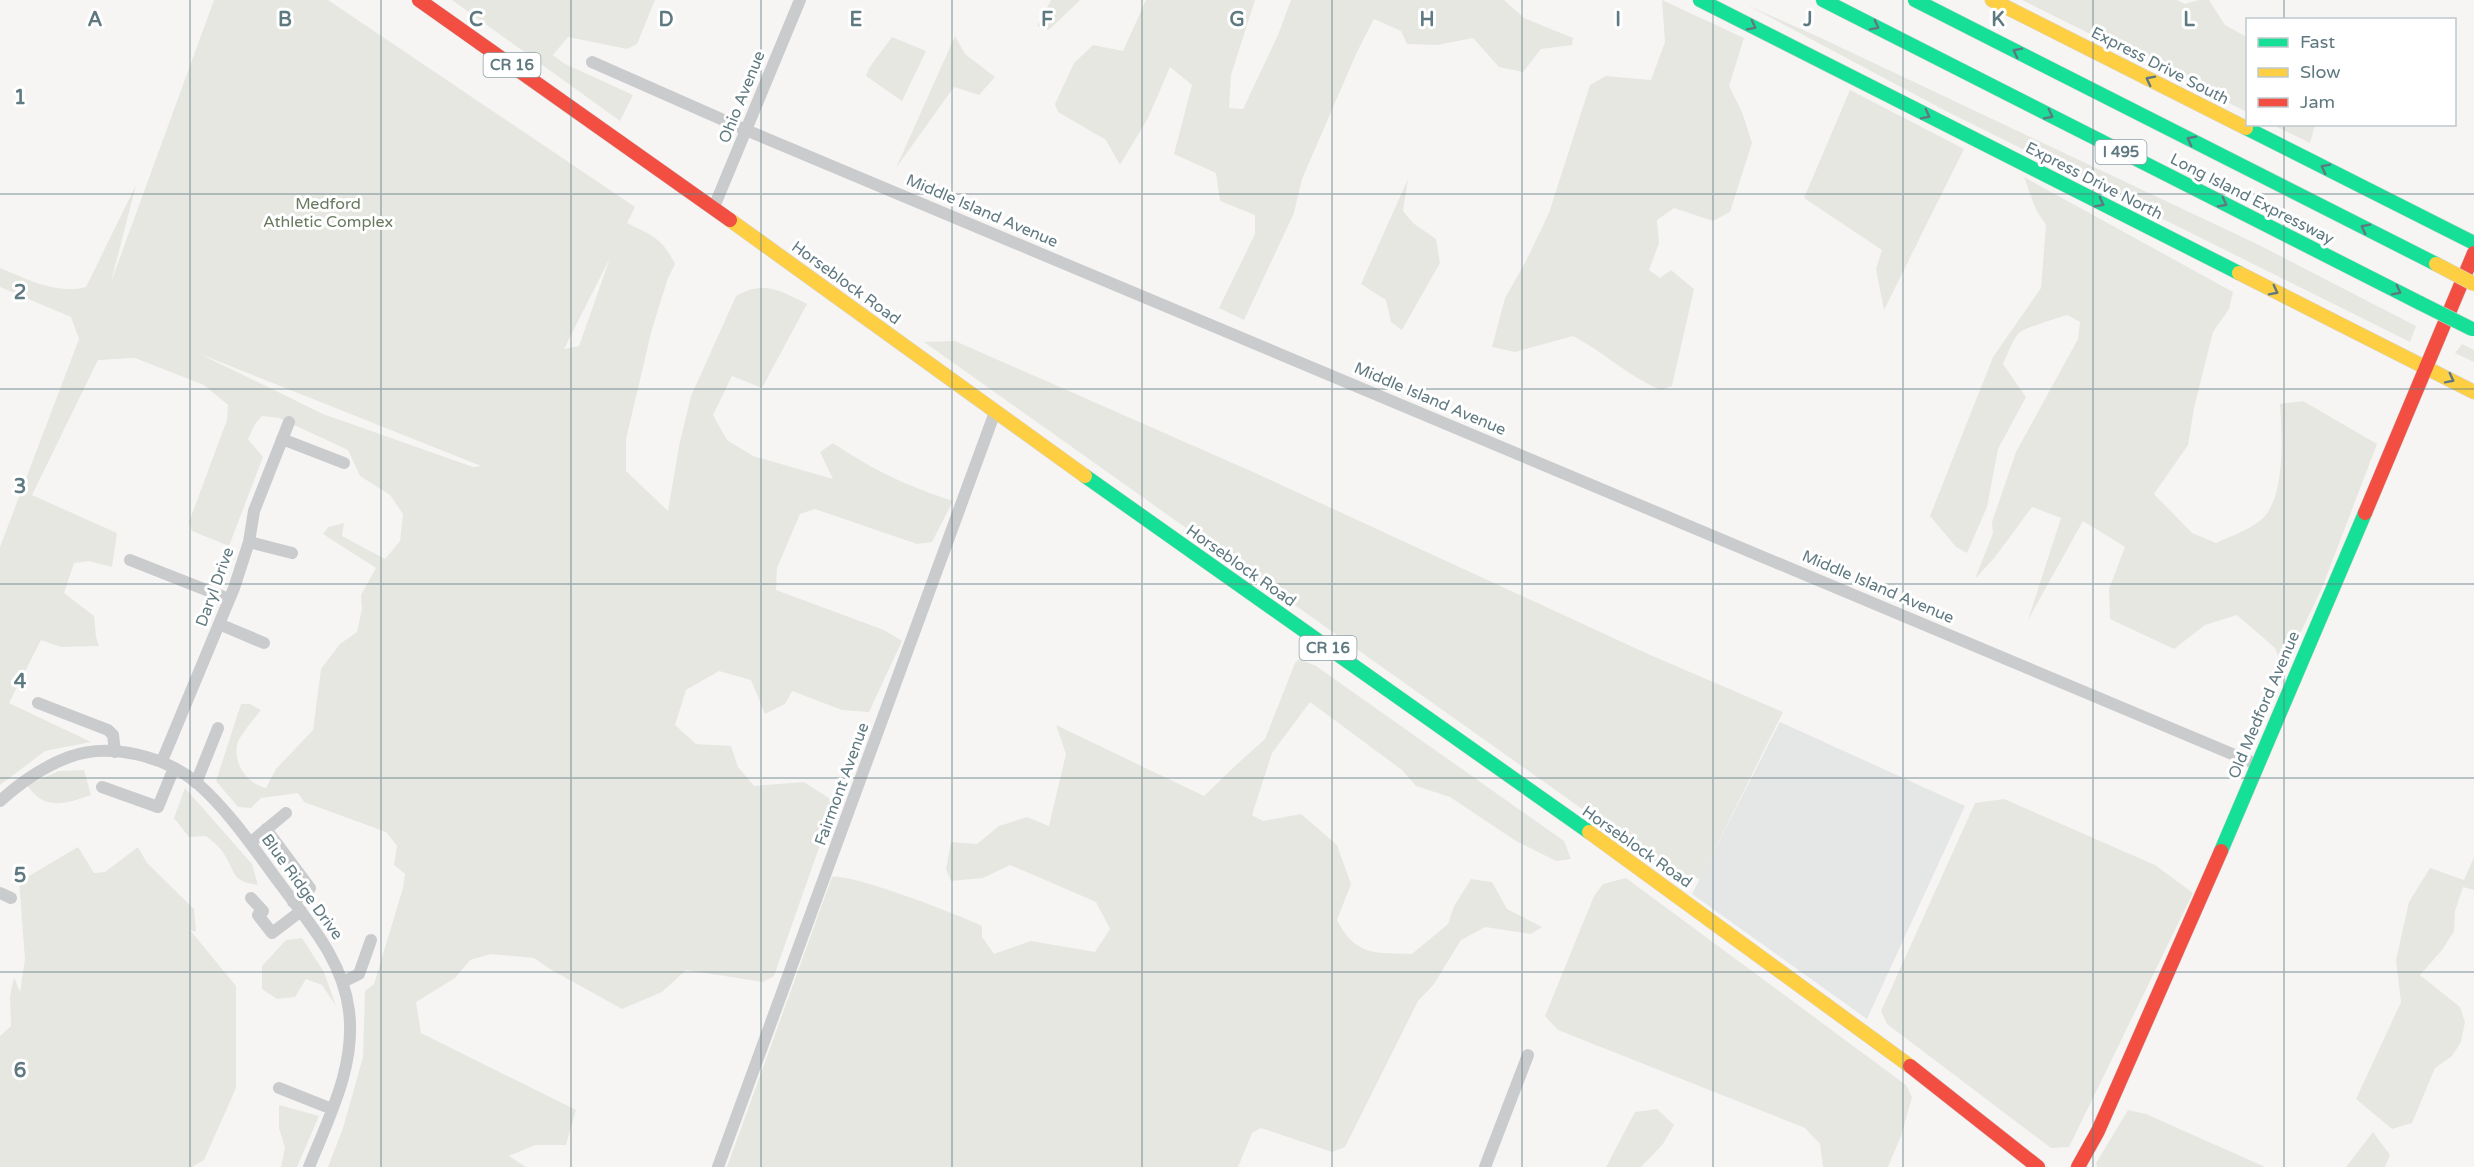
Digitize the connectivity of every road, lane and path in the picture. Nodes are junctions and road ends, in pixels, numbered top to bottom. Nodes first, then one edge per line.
1 (419, 0) edge
2 (800, 0) edge
3 (1700, 0) edge
4 (1823, 0) edge
5 (1915, 0) edge
6 (1992, 0) edge
7 (592, 62) dead end
8 (746, 129) junction
9 (714, 207) junction
10 (2474, 243) edge
11 (2474, 253) edge
12 (2474, 284) edge
13 (2473, 330) edge
14 (2426, 367) junction
15 (2474, 392) edge
16 (995, 412) junction
17 (289, 422) dead end
18 (282, 439) junction
19 (344, 463) dead end
20 (249, 542) junction
21 (292, 554) dead end
22 (130, 560) dead end
23 (229, 599) junction
24 (219, 624) junction
25 (264, 643) dead end
26 (38, 703) dead end
27 (218, 728) dead end
28 (116, 753) junction
29 (162, 761) junction
30 (2256, 764) junction
31 (174, 768) junction
32 (196, 783) junction
33 (102, 787) dead end
34 (0, 801) edge
35 (286, 813) dead end
36 (266, 829) junction
37 (250, 843) junction
38 (251, 898) dead end
39 (297, 907) junction
40 (371, 940) dead end
41 (343, 982) junction
42 (1528, 1055) dead end
43 (279, 1088) dead end
44 (333, 1109) junction
45 (309, 1167) edge
46 (718, 1167) edge
47 (1485, 1167) edge
48 (2038, 1167) edge
49 (2078, 1167) edge

1 - 9 main road, Horseblock Road / CR 16
2 - 8 street, Ohio Avenue
3 -> 14 main road, Express Drive North
4 -> 13 main road, Long Island Expressway / I 495, bridge
12 -> 5 main road, Long Island Expressway / I 495, bridge
10 -> 6 main road, Express Drive South
7 - 8 street, Middle Island Avenue
8 - 9 street, Ohio Avenue
8 - 30 street, Middle Island Avenue
9 - 16 main road, Horseblock Road / CR 16
11 - 14 main road, Old Medford Avenue
14 -> 15 main road, Express Drive North
14 - 30 main road, Old Medford Avenue
16 - 46 street, Fairmont Avenue
16 - 48 main road, Horseblock Road / CR 16
17 - 18 street, Daryl Drive
18 - 19 street
18 - 20 street, Daryl Drive
20 - 21 street
20 - 23 street, Daryl Drive
22 - 23 street
23 - 24 street, Daryl Drive
24 - 25 street
24 - 29 street, Daryl Drive
26 - 28 street
27 - 32 street
28 - 29 street, Blue Ridge Drive
28 - 34 street, Blue Ridge Drive
29 - 31 street, Blue Ridge Drive
30 - 49 main road, Old Medford Avenue
31 - 32 street, Blue Ridge Drive
31 - 33 street
32 - 37 street, Blue Ridge Drive
35 - 36 street
36 - 37 street
36 - 39 street
37 - 39 street, Blue Ridge Drive
38 - 39 street
39 - 41 street, Blue Ridge Drive
40 - 41 street
41 - 44 street, Blue Ridge Drive
42 - 47 street
43 - 44 street
44 - 45 street, Blue Ridge Drive

